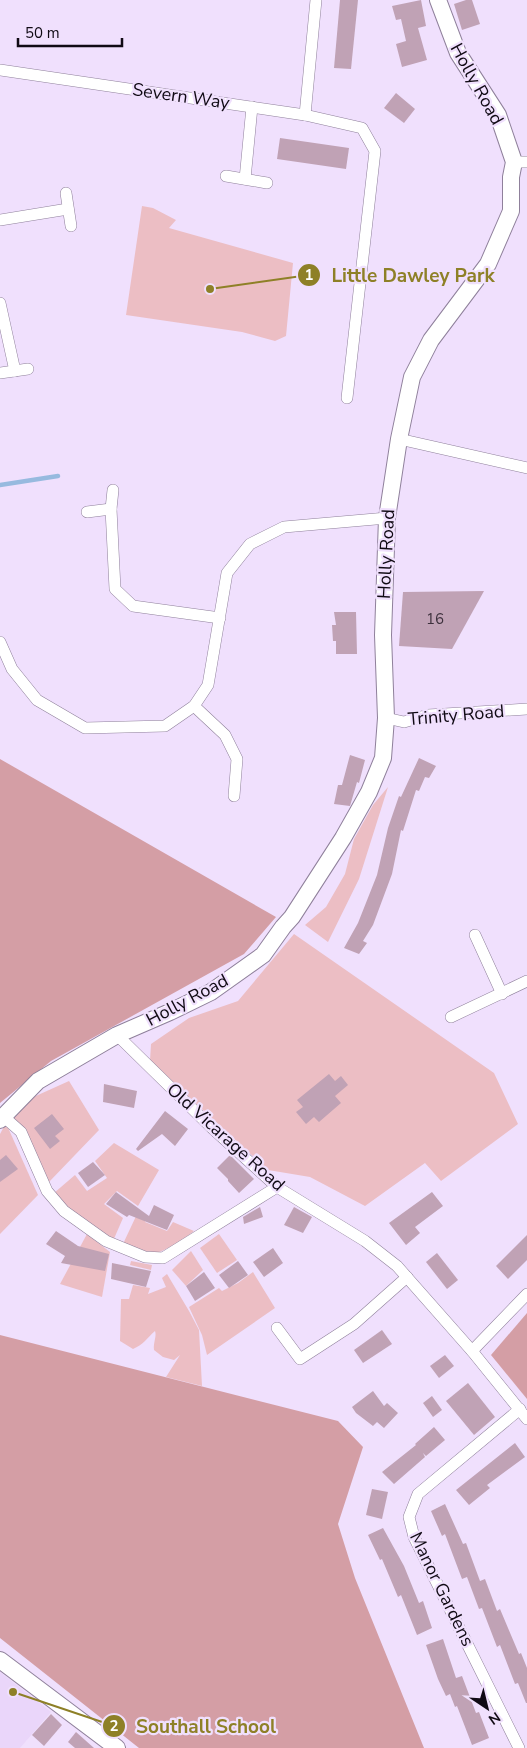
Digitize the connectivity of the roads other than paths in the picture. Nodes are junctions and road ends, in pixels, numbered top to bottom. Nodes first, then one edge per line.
1 (316, 0) edge
2 (438, 0) edge
3 (0, 70) edge
4 (252, 106) junction
5 (305, 115) junction
6 (521, 162) edge
7 (226, 176) dead end
8 (245, 179) junction
9 (267, 182) dead end
10 (66, 193) dead end
11 (68, 209) junction
12 (0, 220) edge
13 (70, 226) dead end
14 (0, 303) edge
15 (28, 370) dead end
16 (15, 371) junction
17 (0, 373) edge
18 (347, 398) dead end
19 (399, 439) junction
20 (527, 468) edge
21 (113, 490) dead end
22 (111, 509) junction
23 (87, 512) dead end
24 (387, 518) junction
25 (220, 618) junction
26 (0, 642) edge
27 (194, 706) junction
28 (527, 709) edge
29 (386, 718) junction
30 (234, 796) dead end
31 (475, 935) dead end
32 (527, 982) edge
33 (502, 994) junction
34 (451, 1017) dead end
35 (117, 1035) junction
36 (1, 1118) edge
37 (277, 1187) junction
38 (408, 1277) junction
39 (527, 1294) edge
40 (277, 1328) dead end
41 (472, 1350) junction
42 (520, 1409) junction
43 (527, 1419) edge
44 (0, 1660) edge
45 (117, 1748) edge
46 (519, 1748) edge

1 - 5 street
2 - 6 street, Holly Road
3 - 4 street, Severn Way
4 - 5 street, Severn Way
4 - 8 street
5 - 18 street, Severn Way
6 - 19 street, Holly Road
7 - 8 street
8 - 9 street
10 - 11 street
11 - 12 street
11 - 13 street
14 - 16 street
15 - 16 street
16 - 17 street
19 - 20 street
19 - 24 street, Holly Road
21 - 22 street
22 - 23 street
22 - 25 street
24 - 25 street
24 - 29 street, Holly Road
25 - 27 street
26 - 27 street
27 - 30 street
28 - 29 street, Trinity Road
29 - 35 street, Holly Road
31 - 33 street
32 - 33 street
33 - 34 street
35 - 36 street
35 - 37 street, Old Vicarage Road
36 - 37 street
37 - 38 street, Old Vicarage Road
38 - 40 street
38 - 41 street, Old Vicarage Road
39 - 41 street
41 - 42 street, Old Vicarage Road
42 - 43 street, Old Vicarage Road
42 - 46 street, Manor Gardens
44 - 45 street

